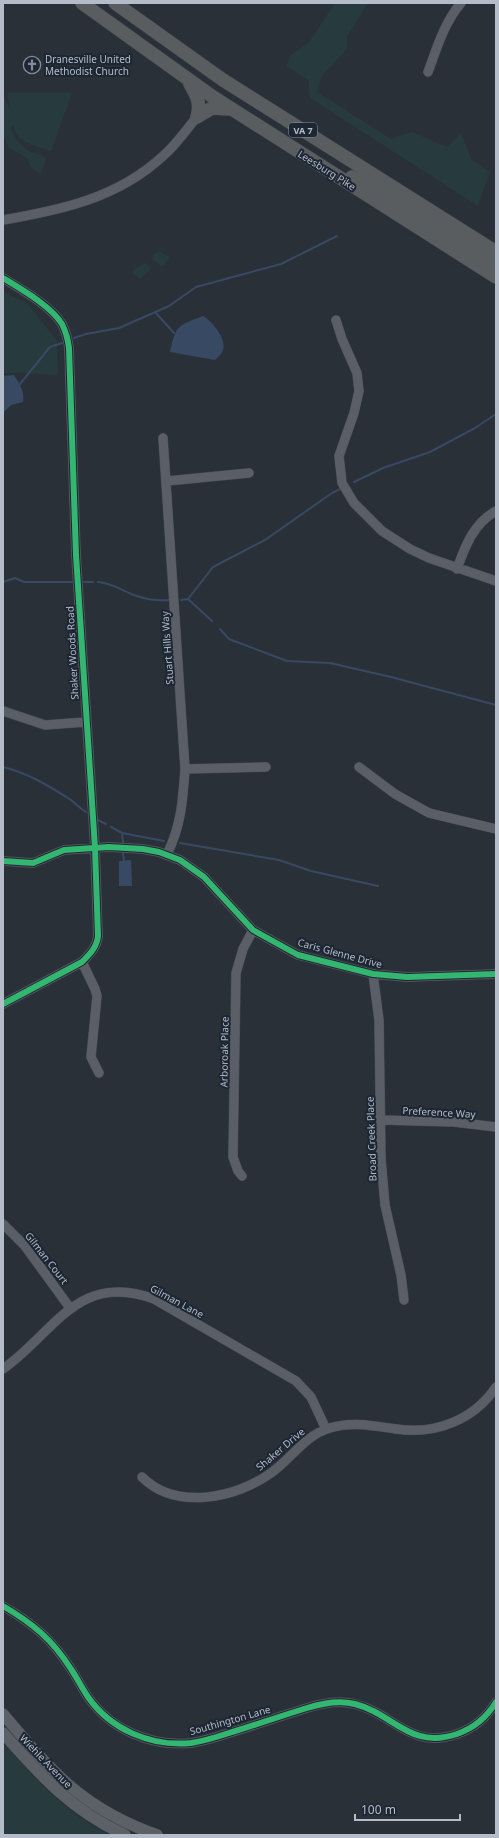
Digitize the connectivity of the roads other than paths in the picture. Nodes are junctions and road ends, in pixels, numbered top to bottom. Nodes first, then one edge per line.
1 (82, 3) edge
2 (114, 3) edge
3 (461, 3) edge
4 (428, 72) dead end
5 (186, 78) junction
6 (231, 109) junction
7 (197, 117) junction
8 (290, 146) junction
9 (3, 220) edge
10 (496, 252) edge
11 (496, 265) edge
12 (496, 277) edge
13 (3, 278) edge
14 (336, 320) dead end
15 (163, 438) dead end
16 (249, 473) dead end
17 (167, 481) junction
18 (496, 511) edge
19 (457, 568) junction
20 (496, 581) edge
21 (3, 711) edge
22 (86, 722) junction
23 (266, 767) dead end
24 (359, 767) dead end
25 (185, 769) junction
26 (496, 829) edge
27 (95, 848) junction
28 (167, 854) junction
29 (3, 861) edge
30 (253, 930) junction
31 (82, 962) junction
32 (373, 974) junction
33 (496, 974) edge
34 (3, 1004) edge
35 (99, 1073) dead end
36 (381, 1120) junction
37 (496, 1127) edge
38 (242, 1176) dead end
39 (3, 1224) edge
40 (404, 1300) dead end
41 (70, 1308) junction
42 (3, 1369) edge
43 (496, 1387) edge
44 (326, 1429) junction
45 (142, 1477) dead end
46 (3, 1606) edge
47 (496, 1702) edge
48 (3, 1714) edge
49 (3, 1733) edge
50 (125, 1835) edge
51 (157, 1835) edge

1 - 5 highway, Leesburg Pike / VA 7
2 - 10 highway, Leesburg Pike / VA 7
3 - 4 street
5 - 6 highway, Leesburg Pike / VA 7
5 - 7 highway
6 - 7 highway
6 - 8 highway, Leesburg Pike / VA 7
7 - 9 street
8 - 11 highway
8 - 12 highway, Leesburg Pike / VA 7
13 - 22 street, Shaker Woods Road
14 - 19 street
15 - 17 street, Stuart Hills Way
16 - 17 street
17 - 25 street, Stuart Hills Way
18 - 19 street
19 - 20 street
21 - 22 street
22 - 27 street, Shaker Woods Road
23 - 25 street
24 - 26 street
25 - 28 street, Stuart Hills Way
27 - 28 street, Caris Glenne Drive
27 - 29 street, Caris Glenne Drive
27 - 31 street, Shaker Woods Road
28 - 30 street, Caris Glenne Drive
30 - 32 street, Caris Glenne Drive
30 - 38 street, Arboroak Place
31 - 34 street, Shaker Woods Road
31 - 35 street
32 - 33 street, Caris Glenne Drive
32 - 36 street, Broad Creek Place
36 - 37 street, Preference Way
36 - 40 street, Broad Creek Place
39 - 41 street, Gilman Court
41 - 42 street, Gilman Lane
41 - 44 street, Gilman Lane
43 - 44 street, Shaker Drive
44 - 45 street, Shaker Drive
46 - 47 street, Southington Lane
48 - 51 main road, Wiehle Avenue
49 - 50 main road, Wiehle Avenue

